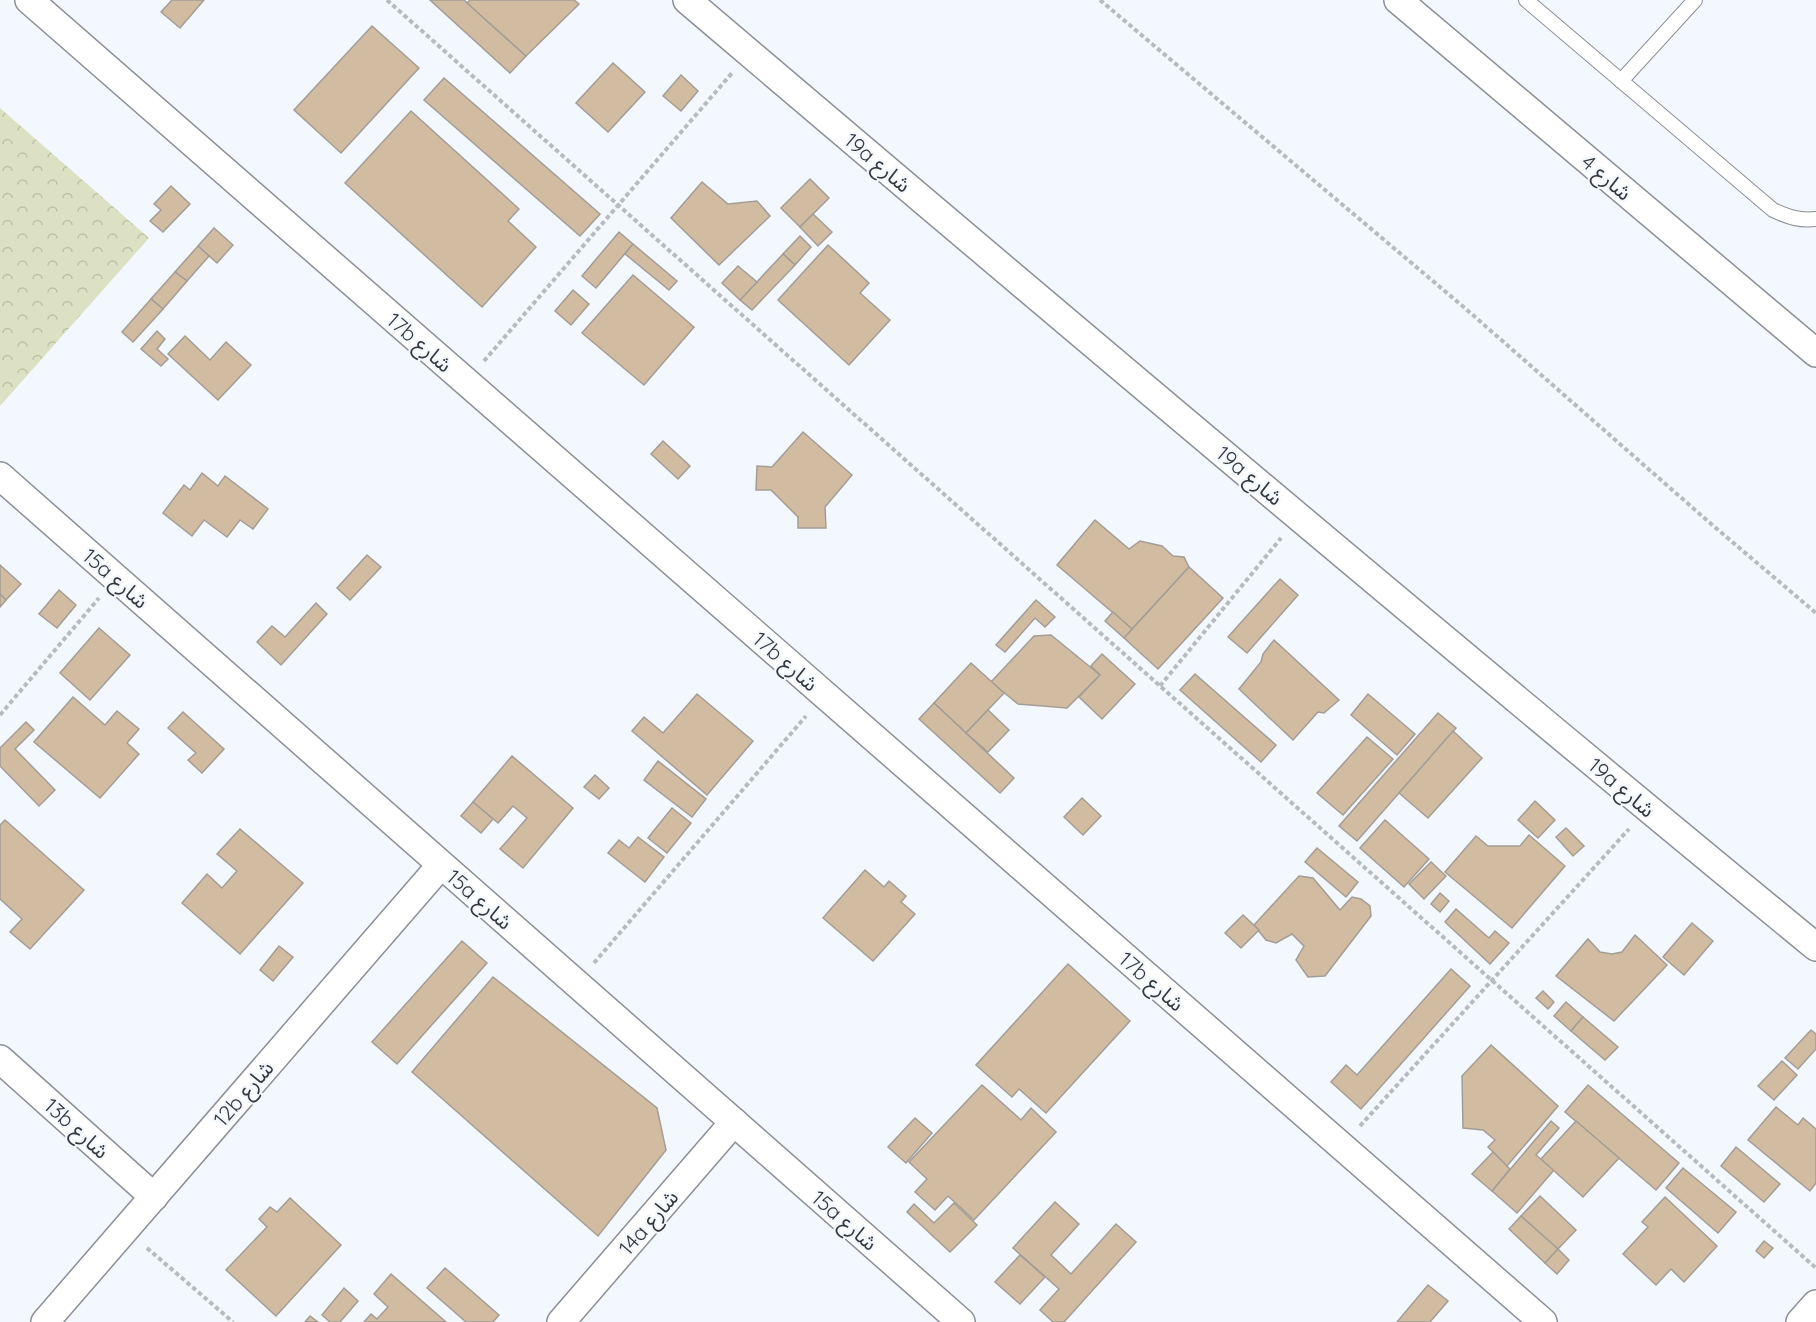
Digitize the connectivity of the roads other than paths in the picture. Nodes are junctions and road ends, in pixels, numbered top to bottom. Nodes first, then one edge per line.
1 (29, 0) edge
2 (687, 0) edge
3 (1398, 0) edge
4 (1526, 0) edge
5 (1695, 0) edge
6 (1621, 81) junction
7 (1816, 219) edge
8 (1816, 353) edge
9 (0, 476) edge
10 (441, 865) junction
11 (1816, 946) edge
12 (0, 1059) edge
13 (734, 1122) junction
14 (154, 1197) junction
15 (1816, 1304) edge
16 (45, 1322) edge
17 (561, 1322) edge
18 (961, 1322) edge
19 (1543, 1322) edge
20 (1800, 1322) edge

1 - 19 street, 17b شارع
2 - 11 street, 19a شارع
3 - 8 street, شارع 4
4 - 6 lane
5 - 6 lane
6 - 7 lane
9 - 10 street, 15a شارع
10 - 13 street, 15a شارع
10 - 14 street, 12b شارع
12 - 14 street, 13b شارع
13 - 17 street, 14a شارع
13 - 18 street, 15a شارع
14 - 16 street, 12b شارع
15 - 20 street

